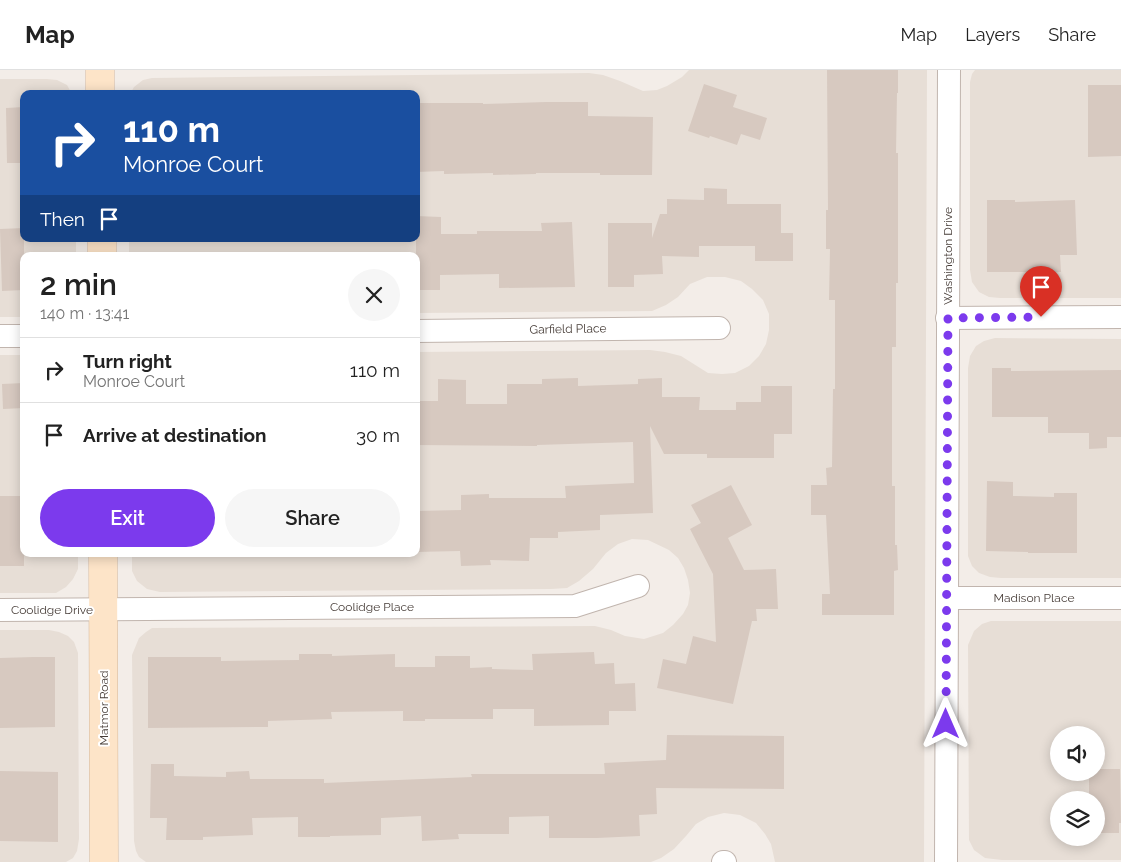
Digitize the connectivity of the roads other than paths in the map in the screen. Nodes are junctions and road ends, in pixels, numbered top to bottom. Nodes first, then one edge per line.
1 (100, 70) edge
2 (949, 70) edge
3 (100, 90) edge
4 (1121, 317) edge
5 (948, 318) junction
6 (719, 328) dead end
7 (420, 331) edge
8 (0, 336) edge
9 (20, 336) edge
10 (104, 557) edge
11 (638, 586) dead end
12 (947, 598) junction
13 (1121, 598) edge
14 (104, 609) junction
15 (0, 610) edge
16 (104, 862) edge
17 (946, 862) edge

1 - 3 street
2 - 5 street, Washington Drive
4 - 5 street
5 - 12 street, Washington Drive
6 - 7 street, Garfield Place
8 - 9 street
10 - 14 street, Matmor Road
11 - 14 street, Coolidge Place
12 - 13 street, Madison Place
12 - 17 street, Washington Drive
14 - 15 street, Coolidge Drive
14 - 16 street, Matmor Road

